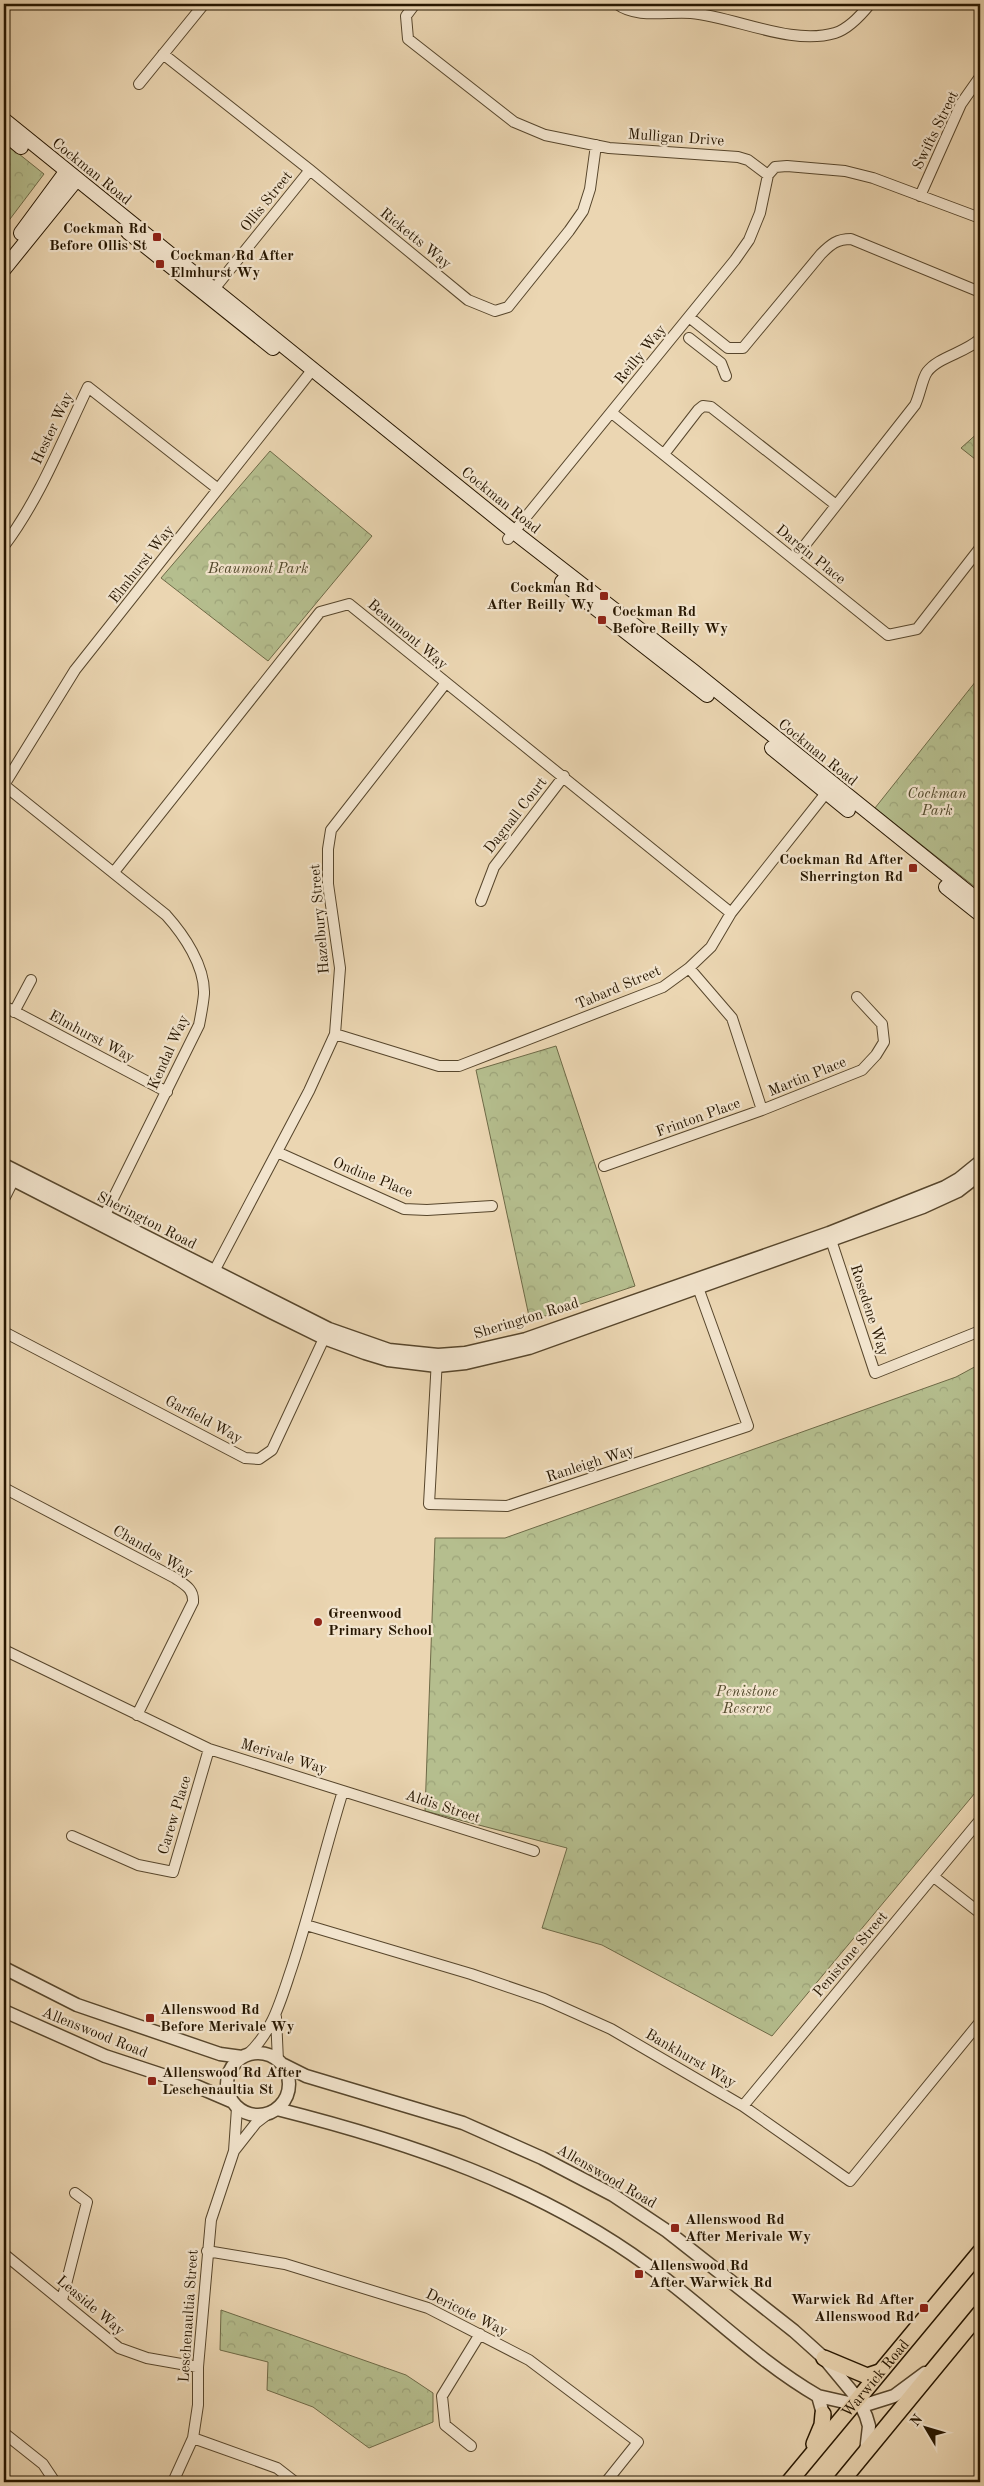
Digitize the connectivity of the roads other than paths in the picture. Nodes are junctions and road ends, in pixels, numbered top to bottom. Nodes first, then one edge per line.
1 (204, 4) edge
2 (415, 4) edge
3 (617, 4) edge
4 (870, 4) edge
5 (690, 8) edge
6 (163, 54) junction
7 (980, 78) edge
8 (139, 84) dead end
9 (4, 120) edge
10 (4, 133) edge
11 (596, 145) junction
12 (310, 170) junction
13 (768, 175) junction
14 (68, 179) junction
15 (920, 196) junction
16 (980, 218) edge
17 (4, 256) edge
18 (4, 269) edge
19 (211, 292) junction
20 (980, 292) edge
21 (689, 317) junction
22 (689, 338) dead end
23 (980, 339) edge
24 (311, 372) junction
25 (726, 376) dead end
26 (612, 413) junction
27 (664, 454) junction
28 (218, 489) junction
29 (836, 505) junction
30 (511, 535) junction
31 (4, 546) edge
32 (980, 548) edge
33 (794, 559) junction
34 (445, 684) junction
35 (564, 776) junction
36 (4, 785) edge
37 (830, 789) junction
38 (114, 872) junction
39 (481, 901) dead end
40 (980, 902) edge
41 (731, 913) junction
42 (980, 914) edge
43 (689, 968) junction
44 (31, 980) dead end
45 (857, 996) dead end
46 (4, 1006) edge
47 (14, 1012) junction
48 (334, 1034) junction
49 (167, 1092) junction
50 (762, 1110) junction
51 (277, 1152) junction
52 (980, 1162) edge
53 (4, 1165) edge
54 (604, 1166) dead end
55 (980, 1174) edge
56 (11, 1176) edge
57 (4, 1198) edge
58 (492, 1206) dead end
59 (103, 1220) junction
60 (830, 1237) junction
61 (211, 1277) junction
62 (696, 1283) junction
63 (980, 1330) edge
64 (4, 1332) edge
65 (326, 1333) junction
66 (437, 1360) junction
67 (4, 1488) edge
68 (5, 1655) edge
69 (137, 1715) junction
70 (210, 1749) junction
71 (343, 1791) junction
72 (980, 1820) edge
73 (72, 1836) dead end
74 (534, 1851) dead end
75 (934, 1876) junction
76 (980, 1913) edge
77 (306, 1925) junction
78 (4, 1968) edge
79 (4, 2011) edge
80 (276, 2016) junction
81 (980, 2022) edge
82 (245, 2056) junction
83 (280, 2063) junction
84 (234, 2105) junction
85 (743, 2106) junction
86 (273, 2111) junction
87 (234, 2151) junction
88 (75, 2193) dead end
89 (207, 2251) junction
90 (980, 2252) edge
91 (4, 2254) edge
92 (62, 2300) junction
93 (980, 2313) edge
94 (480, 2334) junction
95 (824, 2358) junction
96 (198, 2367) junction
97 (936, 2367) junction
98 (880, 2372) junction
99 (818, 2396) junction
100 (857, 2404) junction
101 (823, 2414) joint
102 (4, 2433) edge
103 (194, 2438) junction
104 (471, 2446) dead end
105 (866, 2453) junction
106 (802, 2465) junction
107 (55, 2482) edge
108 (173, 2482) edge
109 (296, 2482) edge
110 (606, 2482) edge
111 (788, 2482) edge
112 (841, 2482) edge

1 - 6 street
2 - 11 street, Mulligan Drive
3 - 5 street
4 - 5 street
6 - 8 street
6 - 12 street, Ricketts Way
7 - 15 street, Swifts Street
9 - 14 main road, Cockman Road
10 - 14 main road, Cockman Road
11 - 12 street, Ricketts Way
11 - 13 street, Mulligan Drive
12 - 19 street, Ollis Street
13 - 15 street
13 - 21 street, Reilly Way
14 - 17 main road
14 - 18 main road
14 - 19 main road, Cockman Road
15 - 16 street
19 - 24 main road, Cockman Road
20 - 21 street
21 - 26 street, Reilly Way
22 - 25 street
23 - 29 street
24 - 28 street, Elmhurst Way
24 - 30 main road, Cockman Road
26 - 27 street, Dargin Place
26 - 30 street, Reilly Way
27 - 29 street
27 - 33 street, Dargin Place
28 - 31 street, Hester Way
28 - 36 street, Elmhurst Way
29 - 33 street
30 - 37 main road, Cockman Road
32 - 33 street, Dargin Place
34 - 35 street, Beaumont Way
34 - 38 street, Beaumont Way
34 - 48 street, Hazelbury Street
35 - 39 street, Dagnall Court
35 - 41 street, Beaumont Way
36 - 38 street, Kendal Way
37 - 40 main road, Cockman Road
37 - 41 street, Tabard Street
37 - 42 main road, Cockman Road
38 - 49 street, Kendal Way
41 - 43 street, Tabard Street
43 - 48 street, Tabard Street
43 - 50 street, Frinton Place
44 - 47 street
45 - 50 street, Martin Place
46 - 47 street, Elmhurst Way
47 - 49 street, Elmhurst Way
48 - 51 street, Hazelbury Street
49 - 59 street, Kendal Way
50 - 54 street, Frinton Place
51 - 58 street, Ondine Place
51 - 61 street, Hazelbury Street
52 - 60 street, Sherington Road
53 - 56 street, Sherington Road
55 - 60 street, Sherington Road
56 - 57 street
56 - 59 street, Sherington Road
59 - 61 street, Sherington Road
60 - 62 street, Sherington Road
60 - 63 street, Rosedene Way
61 - 65 street, Sherington Road
62 - 66 street, Sherington Road
62 - 66 street, Ranleigh Way
64 - 65 street, Garfield Way
65 - 66 street, Sherington Road
67 - 69 street, Chandos Way
68 - 69 street, Merivale Way
69 - 70 street, Merivale Way
70 - 71 street, Merivale Way
70 - 73 street, Carew Place
71 - 74 street, Aldis Street
71 - 77 street
72 - 75 street, Penistone Street
75 - 76 street
75 - 85 street, Penistone Street
77 - 80 street
77 - 85 street, Bankhurst Way
78 - 82 street, Allenswood Road
79 - 84 street, Allenswood Road
80 - 82 street
80 - 83 street
81 - 85 street, Bankhurst Way
82 - 83 street
82 - 84 street
83 - 86 street
83 - 95 street, Allenswood Road
84 - 86 street
84 - 87 street, Leschenaultia Street
86 - 87 street, Leschenaultia Street
86 - 99 street
87 - 89 street, Leschenaultia Street
88 - 92 street
89 - 94 street, Dericote Way
89 - 96 street, Leschenaultia Street
90 - 98 main road, Warwick Road
91 - 92 street, Leaside Way
92 - 96 street, Leaside Way
93 - 97 main road
94 - 104 street
94 - 110 street, Dericote Way
95 - 98 main road
95 - 100 street, Allenswood Road
96 - 103 street, Leschenaultia Street
97 - 100 street
97 - 105 main road
98 - 100 main road, Warwick Road
99 - 100 street
99 - 101 street
100 - 105 street, Allenswood Road
100 - 106 main road, Warwick Road
101 - 106 main road
102 - 107 street
103 - 108 street, Leschenaultia Street
103 - 109 street
105 - 112 main road
106 - 111 main road, Warwick Road

